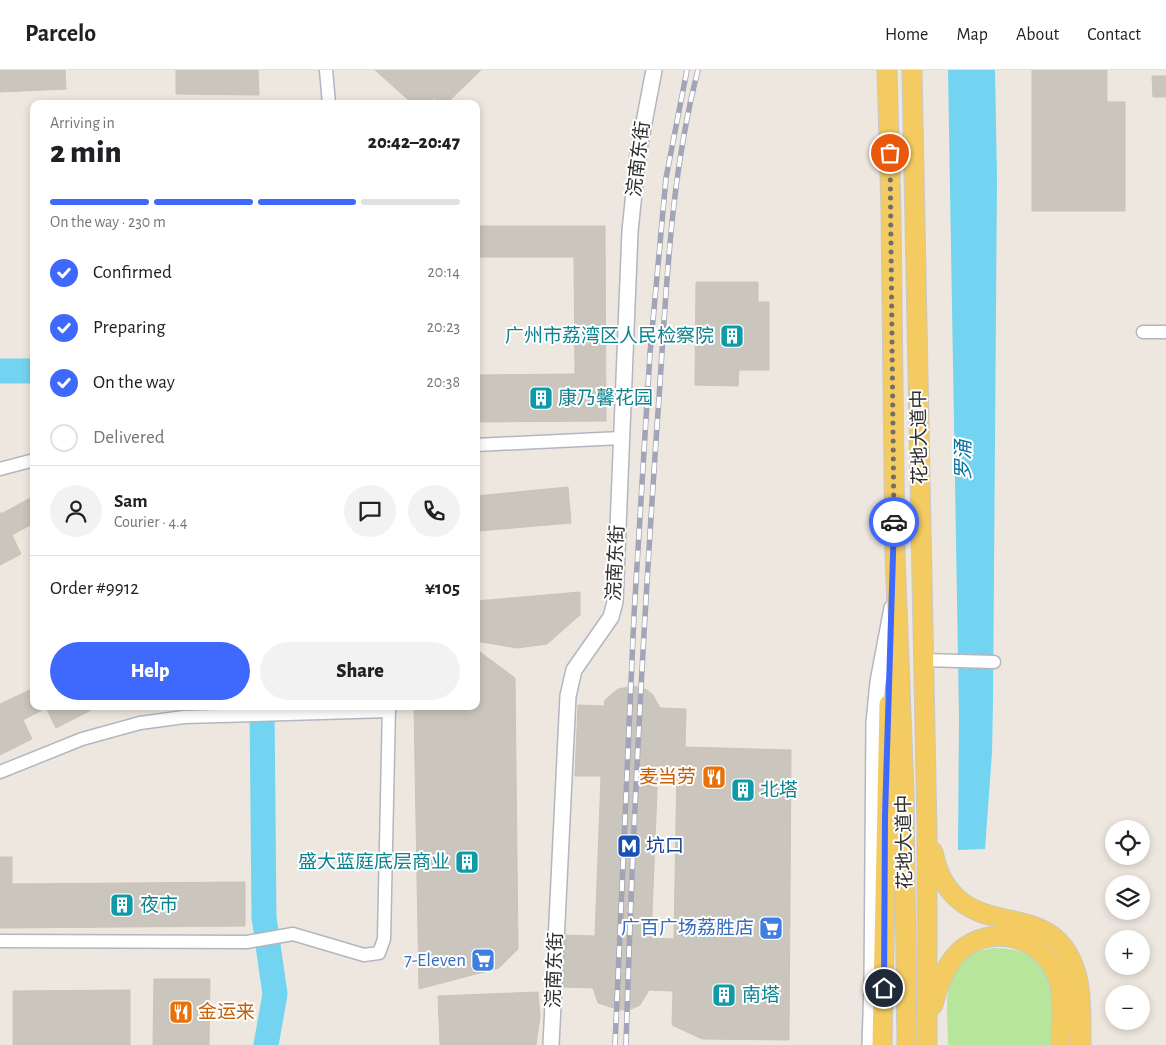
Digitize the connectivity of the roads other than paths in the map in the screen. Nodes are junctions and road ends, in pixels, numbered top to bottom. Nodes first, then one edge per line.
1 (326, 70) edge
2 (654, 70) edge
3 (887, 71) edge
4 (912, 71) edge
5 (329, 100) edge
6 (1143, 332) dead end
7 (1166, 332) edge
8 (621, 438) junction
9 (480, 445) edge
10 (30, 461) edge
11 (0, 469) edge
12 (895, 554) junction
13 (893, 604) junction
14 (924, 660) junction
15 (994, 662) dead end
16 (374, 710) edge
17 (389, 710) edge
18 (0, 772) edge
19 (927, 832) junction
20 (0, 941) edge
21 (927, 1039) edge
22 (551, 1045) edge
23 (870, 1045) edge
24 (882, 1045) edge
25 (907, 1045) edge
26 (1061, 1045) edge
27 (1080, 1045) edge

1 - 5 street
2 - 8 street, 浣南东街
3 - 4 main road
3 - 12 main road, 花地大道中
4 - 14 main road, 花地大道中
6 - 7 street
8 - 9 street
8 - 22 street, 浣南东街
10 - 11 street
12 - 13 main road
12 - 25 main road, 花地大道中
13 - 23 street
13 - 24 main road
14 - 15 street
14 - 19 main road, 花地大道中
16 - 18 street
17 - 20 street
19 - 21 main road, 花地大道中
19 - 27 main road
21 - 26 main road

